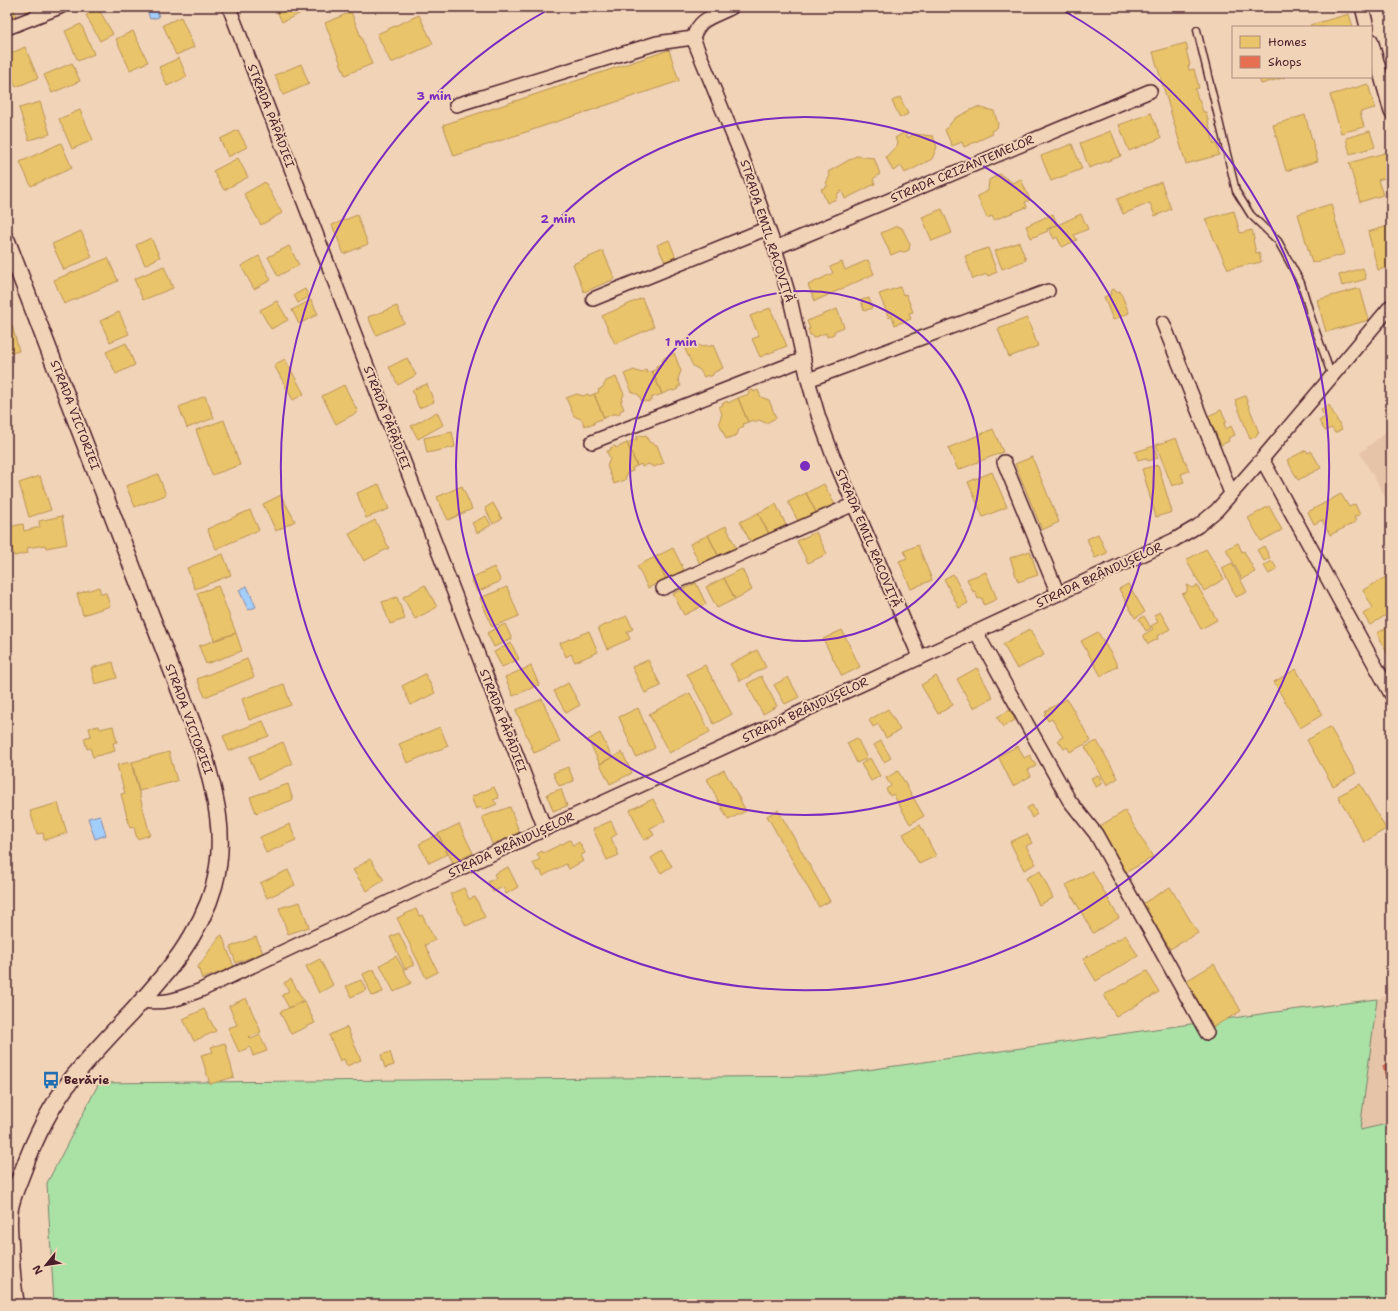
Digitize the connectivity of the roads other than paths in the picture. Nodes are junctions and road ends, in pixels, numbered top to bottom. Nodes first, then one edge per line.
1 (60, 7) edge
2 (229, 7) edge
3 (732, 7) edge
4 (1362, 7) edge
5 (1367, 26) edge
6 (7, 28) edge
7 (1197, 30) dead end
8 (693, 38) junction
9 (1372, 44) edge
10 (1150, 91) dead end
11 (456, 105) dead end
12 (1391, 112) edge
13 (768, 228) junction
14 (7, 241) edge
15 (775, 248) junction
16 (1048, 291) dead end
17 (594, 298) dead end
18 (1391, 306) edge
19 (1163, 323) dead end
20 (804, 359) junction
21 (1332, 377) junction
22 (808, 380) junction
23 (592, 442) dead end
24 (1262, 459) junction
25 (1004, 462) dead end
26 (1230, 493) junction
27 (854, 504) junction
28 (663, 588) dead end
29 (1058, 594) junction
30 (976, 632) junction
31 (920, 658) junction
32 (1391, 694) edge
33 (545, 829) junction
34 (142, 1001) junction
35 (1207, 1033) dead end
36 (8, 1210) edge
37 (9, 1257) edge
38 (16, 1304) edge

1 - 6 street
2 - 33 street, STRADA PĂPĂDIEI
3 - 8 street
4 - 5 street
7 - 21 lane
8 - 11 street
8 - 13 street, STRADA EMIL RACOVIȚĂ
9 - 12 street
10 - 15 street, STRADA CRIZANTEMELOR
13 - 15 street, STRADA EMIL RACOVIȚĂ
13 - 17 street
14 - 34 street, STRADA VICTORIEI
15 - 20 street, STRADA EMIL RACOVIȚĂ
16 - 22 street
18 - 21 street, STRADA BRÂNDUȘELOR
19 - 26 street
20 - 22 street, STRADA EMIL RACOVIȚĂ
20 - 23 street
21 - 24 street, STRADA BRÂNDUȘELOR
22 - 27 street, STRADA EMIL RACOVIȚĂ
24 - 26 street, STRADA BRÂNDUȘELOR
24 - 32 street
25 - 29 street
26 - 29 street, STRADA BRÂNDUȘELOR
27 - 28 street
27 - 31 street, STRADA EMIL RACOVIȚĂ
29 - 30 street, STRADA BRÂNDUȘELOR
30 - 31 street, STRADA BRÂNDUȘELOR
30 - 35 street
31 - 33 street, STRADA BRÂNDUȘELOR
33 - 34 street, STRADA BRÂNDUȘELOR
34 - 36 street, STRADA VICTORIEI
36 - 37 street, STRADA VICTORIEI
37 - 38 street, STRADA VICTORIEI

